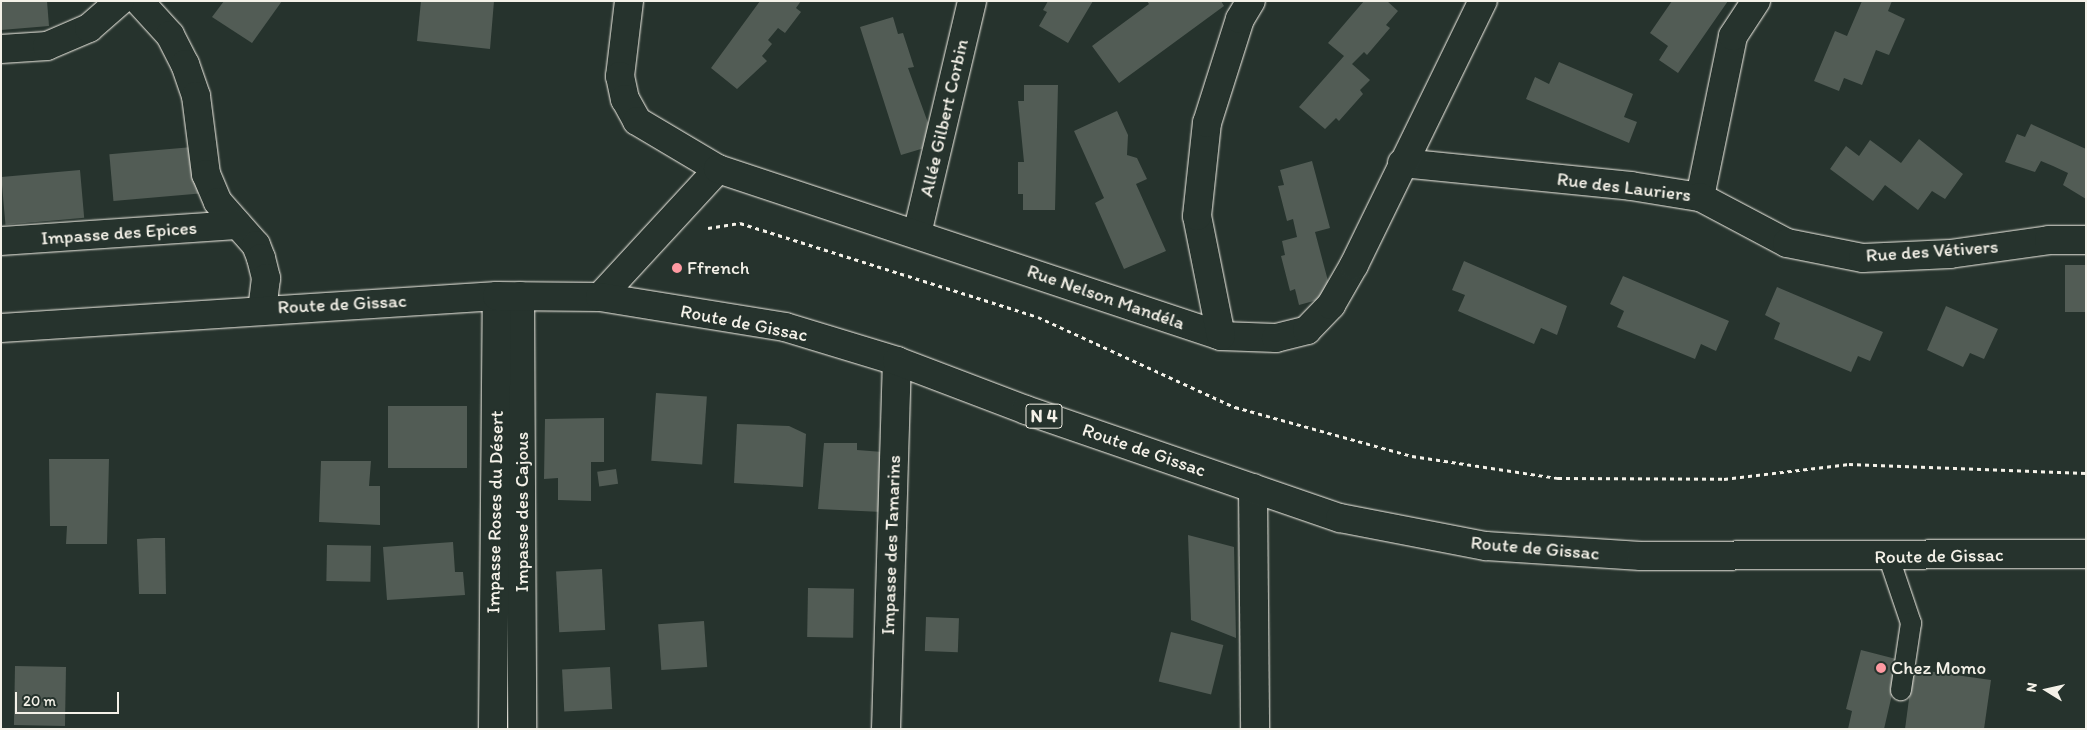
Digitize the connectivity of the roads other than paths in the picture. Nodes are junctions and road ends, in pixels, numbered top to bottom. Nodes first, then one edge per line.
1 (120, 1) edge
2 (139, 1) edge
3 (629, 1) edge
4 (972, 1) edge
5 (1251, 1) edge
6 (1483, 1) edge
7 (1756, 1) edge
8 (1, 49) edge
9 (1402, 163) junction
10 (718, 169) junction
11 (1700, 197) junction
12 (237, 225) junction
13 (917, 234) junction
14 (2086, 240) edge
15 (1, 241) edge
16 (509, 296) junction
17 (600, 297) junction
18 (262, 309) junction
19 (1, 328) edge
20 (1221, 336) junction
21 (897, 361) junction
22 (1253, 488) junction
23 (2086, 554) edge
24 (1888, 558) junction
25 (1901, 690) dead end
26 (493, 729) edge
27 (522, 729) edge
28 (886, 729) edge
29 (1255, 729) edge

1 - 8 street
2 - 12 street
3 - 10 street, Rue Nelson Mandéla
4 - 13 street, Allée Gilbert Corbin
5 - 20 street
6 - 9 street, Rue Nelson Mandéla
7 - 11 street, Rue des Lauriers
9 - 11 street, Rue des Lauriers
9 - 20 street, Rue Nelson Mandéla
10 - 13 street, Rue Nelson Mandéla
10 - 17 street
11 - 14 street, Rue des Vétivers
12 - 15 street, Impasse des Epices
12 - 18 street
13 - 20 street, Rue Nelson Mandéla
16 - 17 street, Route de Gissac / N 4
16 - 18 street, Route de Gissac / N 4
16 - 26 street, Impasse Roses du Désert
16 - 27 street, Impasse des Cajous
17 - 21 street, Route de Gissac / N 4
18 - 19 street, Route de Gissac / N 4
21 - 22 street, Route de Gissac / N 4
21 - 28 street, Impasse des Tamarins
22 - 24 street, Route de Gissac / N 4
22 - 29 street
23 - 24 street, Route de Gissac / N 4
24 - 25 lane

